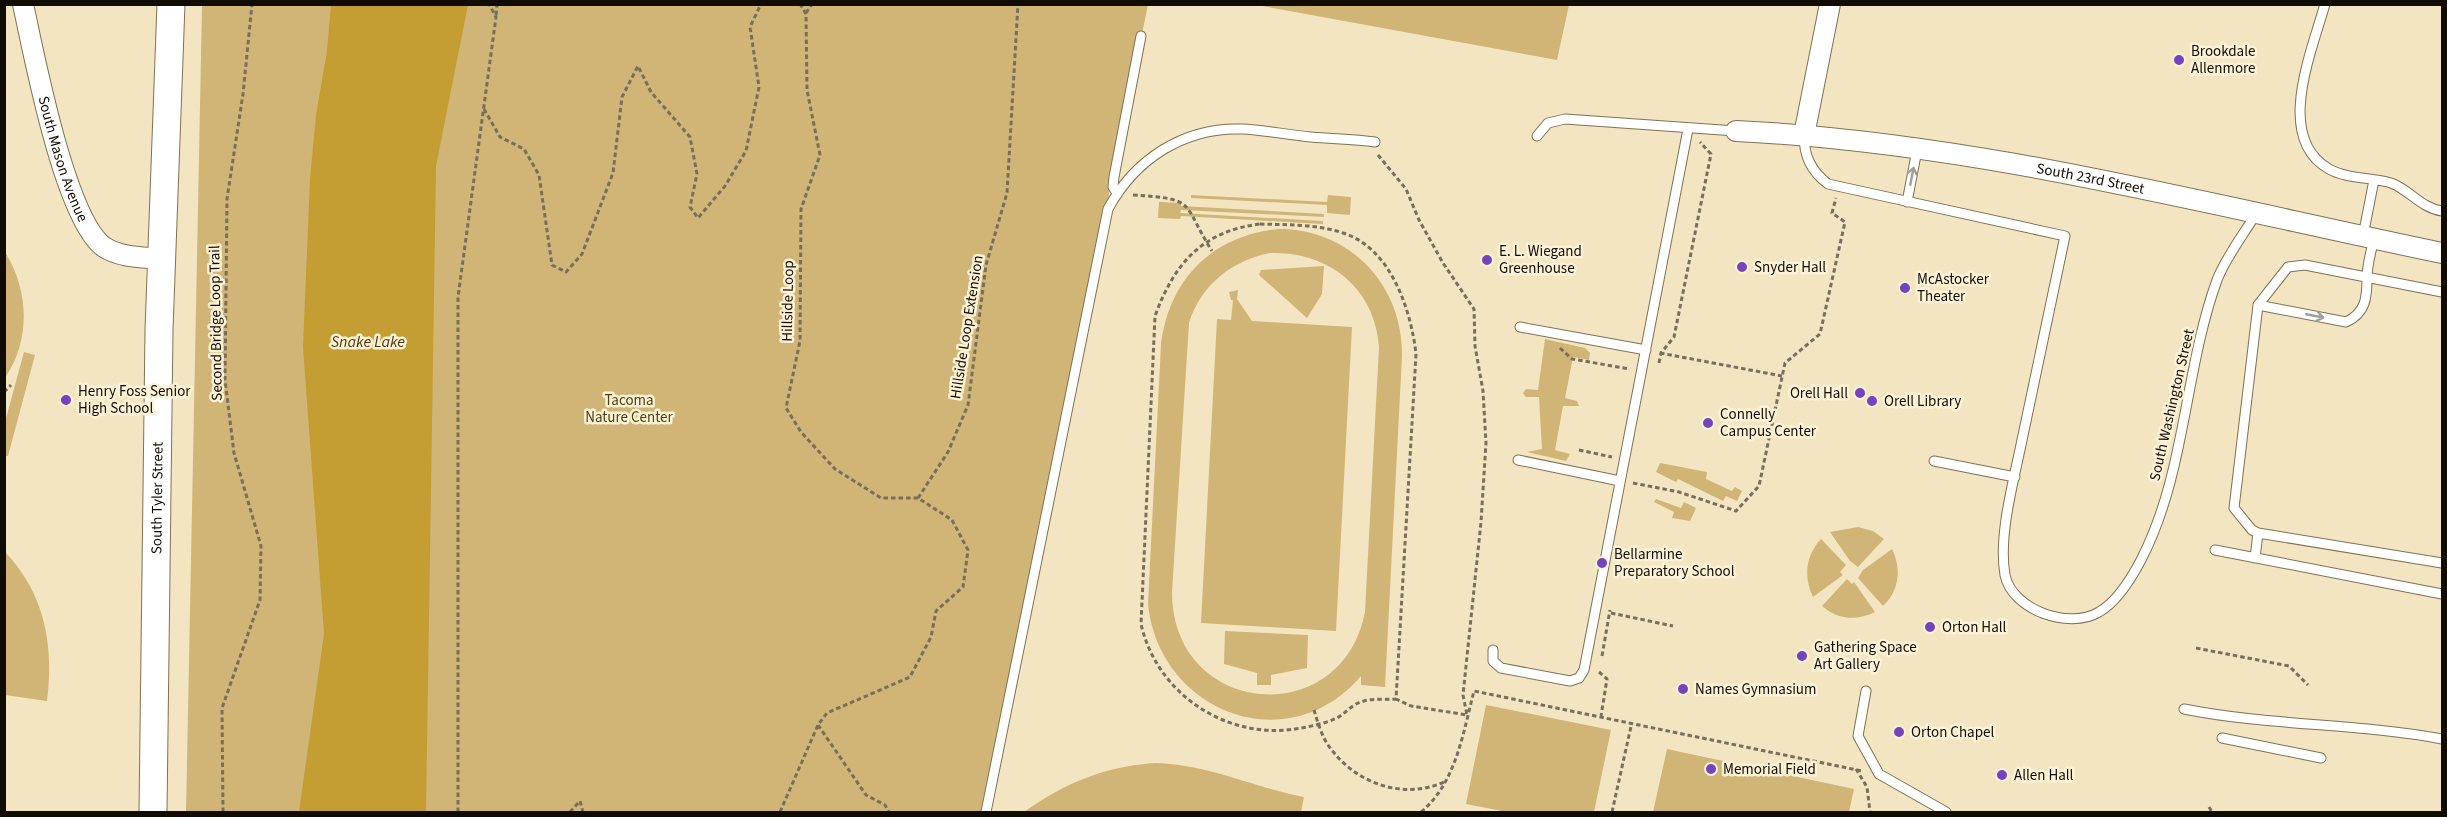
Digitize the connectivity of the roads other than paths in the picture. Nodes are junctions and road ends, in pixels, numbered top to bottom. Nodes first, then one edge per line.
1 (23, 4) edge
2 (171, 4) edge
3 (1830, 4) edge
4 (2325, 4) edge
5 (1141, 36) dead end
6 (1688, 129) junction
7 (1736, 131) joint
8 (1804, 135) junction
9 (1537, 136) dead end
10 (1375, 142) dead end
11 (1917, 150) junction
12 (2374, 180) junction
13 (1117, 193) junction
14 (1907, 202) junction
15 (2442, 211) edge
16 (2256, 214) junction
17 (2368, 238) junction
18 (2442, 253) edge
19 (162, 259) junction
20 (2367, 277) junction
21 (2442, 292) edge
22 (2258, 305) junction
23 (1520, 327) dead end
24 (1646, 350) junction
25 (1518, 460) dead end
26 (1934, 461) dead end
27 (2015, 477) junction
28 (1620, 481) junction
29 (2258, 533) junction
30 (2215, 550) dead end
31 (2255, 558) junction
32 (2442, 563) edge
33 (2442, 594) edge
34 (1493, 650) dead end
35 (1866, 691) dead end
36 (2184, 709) dead end
37 (2222, 738) dead end
38 (2442, 739) edge
39 (2321, 758) dead end
40 (153, 813) edge
41 (986, 813) edge
42 (1946, 813) edge

1 - 19 street, South Mason Avenue
2 - 19 main road, South Tyler Street
3 - 8 street
4 - 12 lane
5 - 13 lane
6 - 7 lane
6 - 9 lane
6 - 24 lane
7 - 8 street, South 23rd Street
8 - 11 street, South 23rd Street
8 - 14 lane
10 - 13 lane
14 -> 11 lane
11 - 16 street, South 23rd Street
12 - 15 lane
12 - 17 lane
13 - 41 lane
14 - 27 lane
16 - 17 street, South 23rd Street
16 - 27 lane, South Washington Street
17 - 18 street, South 23rd Street
17 - 20 lane
19 - 40 main road, South Tyler Street
20 - 21 lane
20 - 22 lane
22 -> 20 lane
22 - 29 lane
23 - 24 lane
24 - 28 lane
25 - 28 lane
26 - 27 lane
28 - 34 lane
29 - 31 lane
29 - 32 lane
30 - 31 lane
31 - 33 lane
35 - 42 lane
36 - 38 lane
37 - 39 lane

